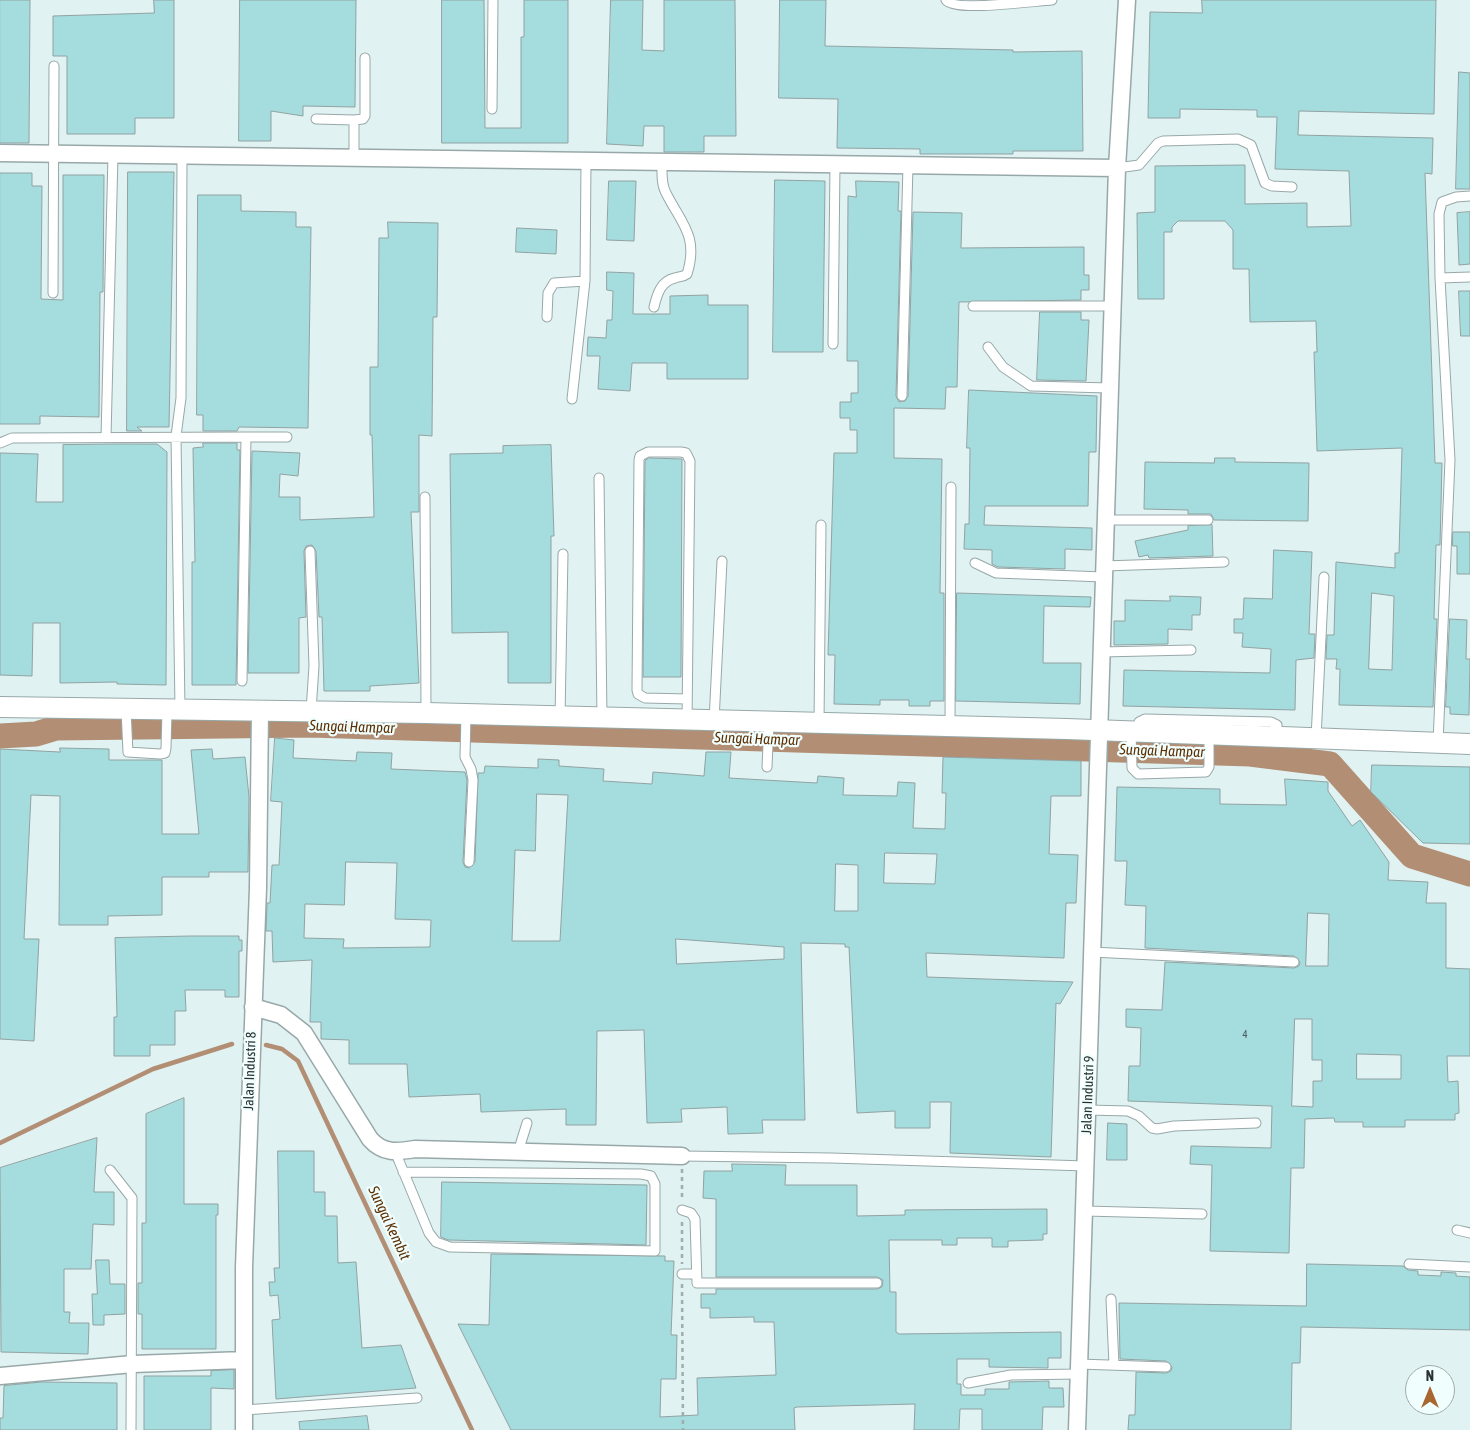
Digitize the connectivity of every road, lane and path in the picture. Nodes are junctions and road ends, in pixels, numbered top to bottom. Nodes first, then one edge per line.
1 (493, 0) edge
2 (946, 0) edge
3 (1052, 0) edge
4 (1127, 0) edge
5 (365, 58) dead end
6 (54, 66) dead end
7 (492, 109) dead end
8 (316, 119) dead end
9 (354, 120) junction
10 (0, 153) edge
11 (54, 154) junction
12 (113, 155) junction
13 (182, 156) junction
14 (354, 158) junction
15 (586, 161) junction
16 (662, 162) junction
17 (835, 164) junction
18 (908, 165) junction
19 (1117, 168) junction
20 (1292, 187) dead end
21 (1470, 196) edge
22 (1470, 277) edge
23 (1440, 278) junction
24 (585, 281) junction
25 (53, 294) dead end
26 (973, 306) dead end
27 (1112, 306) junction
28 (654, 307) dead end
29 (547, 317) dead end
30 (833, 344) dead end
31 (988, 347) dead end
32 (1110, 388) junction
33 (902, 396) dead end
34 (572, 399) dead end
35 (176, 436) junction
36 (106, 437) junction
37 (246, 437) junction
38 (287, 437) dead end
39 (0, 443) edge
40 (599, 478) dead end
41 (951, 487) dead end
42 (425, 497) dead end
43 (1105, 520) junction
44 (1208, 520) dead end
45 (821, 525) dead end
46 (310, 551) dead end
47 (563, 554) dead end
48 (722, 561) dead end
49 (1224, 562) dead end
50 (975, 563) dead end
51 (1104, 571) junction
52 (1324, 577) dead end
53 (1191, 650) dead end
54 (1102, 652) junction
55 (242, 681) dead end
56 (687, 699) junction
57 (0, 707) edge
58 (311, 711) junction
59 (260, 713) junction
60 (426, 713) junction
61 (171, 714) junction
62 (126, 715) junction
63 (466, 718) junction
64 (560, 718) junction
65 (602, 719) junction
66 (686, 721) junction
67 (714, 721) junction
68 (819, 723) junction
69 (769, 726) junction
70 (950, 726) junction
71 (1099, 734) junction
72 (1133, 735) junction
73 (1277, 737) junction
74 (1209, 738) junction
75 (1316, 738) junction
76 (1438, 743) junction
77 (1470, 744) edge
78 (768, 767) dead end
79 (469, 862) dead end
80 (1092, 952) junction
81 (1294, 962) dead end
82 (253, 1007) junction
83 (1088, 1110) junction
84 (527, 1123) dead end
85 (1256, 1123) dead end
86 (395, 1152) junction
87 (518, 1152) junction
88 (682, 1156) junction
89 (1086, 1166) junction
90 (110, 1170) dead end
91 (404, 1172) junction
92 (682, 1210) junction
93 (1084, 1211) junction
94 (1202, 1214) dead end
95 (1457, 1230) dead end
96 (1470, 1233) edge
97 (1409, 1264) dead end
98 (1470, 1267) edge
99 (682, 1274) junction
100 (695, 1274) junction
101 (877, 1283) dead end
102 (1111, 1299) dead end
103 (244, 1360) junction
104 (133, 1364) junction
105 (1114, 1365) junction
106 (1166, 1367) dead end
107 (1079, 1369) junction
108 (0, 1376) edge
109 (968, 1383) dead end
110 (416, 1398) dead end
111 (244, 1410) junction
112 (131, 1430) edge
113 (244, 1430) edge
114 (683, 1430) edge
115 (1077, 1430) edge

1 - 7 lane
2 - 3 lane
4 - 19 street, Jalan Industri 9
5 - 9 lane
6 - 11 lane
8 - 9 lane
9 - 14 lane
10 - 11 street
11 - 12 street
11 - 25 lane
12 - 13 street
12 - 36 lane
13 - 14 street
13 - 35 lane
14 - 15 street
15 - 16 street
15 - 24 lane
16 - 17 street
16 - 28 lane
17 - 18 street
17 - 30 lane
18 - 19 street
18 - 33 lane
19 - 20 lane
19 - 27 street, Jalan Industri 9
21 - 23 lane
22 - 23 lane
23 - 76 lane
24 - 29 lane
24 - 34 lane
26 - 27 lane
27 - 32 street, Jalan Industri 9
31 - 32 lane
32 - 43 street, Jalan Industri 9
35 - 36 lane
35 - 37 lane
35 - 61 lane
36 - 39 lane
37 - 38 lane
37 - 55 lane
40 - 65 lane
41 - 70 lane
42 - 60 lane
43 - 44 lane
43 - 51 street, Jalan Industri 9
45 - 68 lane
46 - 58 lane
47 - 64 lane
48 - 67 lane
49 - 51 lane
50 - 51 lane
51 - 54 street, Jalan Industri 9
52 - 75 lane
53 - 54 lane
54 - 71 street, Jalan Industri 9
56 - 56 lane
56 - 66 lane
57 - 62 street
58 - 59 street
58 - 60 street
59 - 61 street
59 - 82 street, Jalan Industri 8
60 - 63 street
61 - 62 street
61 - 62 lane
63 - 64 street
63 - 79 lane
64 - 65 street
65 - 66 street
66 - 67 street
67 - 69 street
68 - 69 street
68 - 70 street
69 - 78 lane
70 - 71 street
71 - 72 street
71 - 80 street, Jalan Industri 9
72 - 73 lane
72 - 74 street
72 - 74 lane
73 - 74 street
73 - 75 street
75 - 76 street
76 - 77 street
80 - 81 lane
80 - 83 street, Jalan Industri 9
82 - 86 street
82 - 103 street, Jalan Industri 8
83 - 85 lane
83 - 89 street, Jalan Industri 9
84 - 87 lane
86 - 87 street
86 - 91 lane
87 - 88 street
88 - 89 lane
88 - 92 path
89 - 93 street, Jalan Industri 9
90 - 104 lane
91 - 91 lane
92 - 99 path
92 - 100 lane
93 - 94 lane
93 - 107 street, Jalan Industri 9
95 - 96 lane
97 - 98 lane
99 - 100 lane
99 - 114 path
100 - 101 lane
102 - 105 lane
103 - 104 street
103 - 111 street, Jalan Industri 8
104 - 108 street
104 - 112 lane
105 - 106 lane
105 - 107 lane
107 - 109 lane
107 - 115 street, Jalan Industri 9
110 - 111 lane
111 - 113 street, Jalan Industri 8

